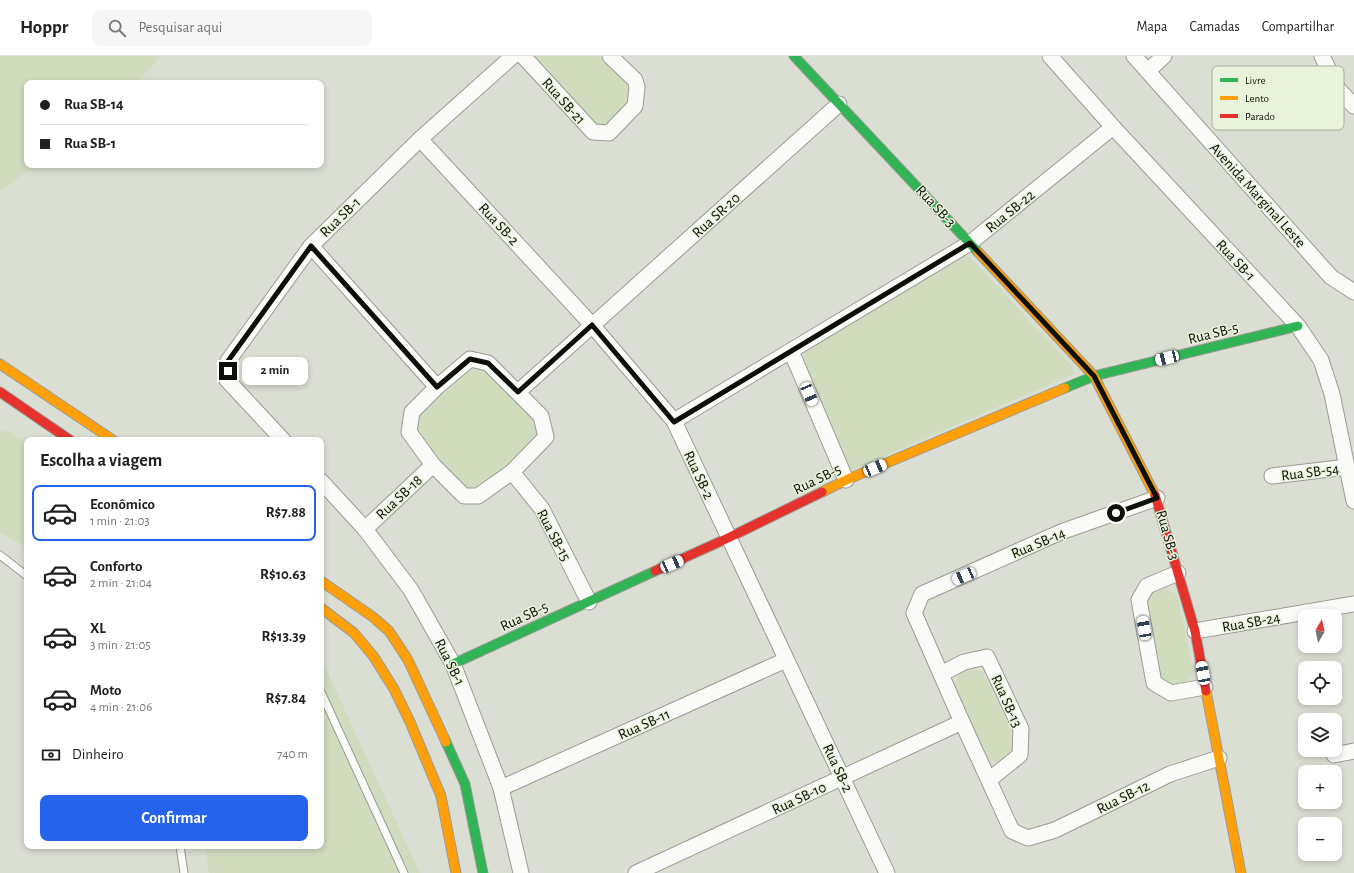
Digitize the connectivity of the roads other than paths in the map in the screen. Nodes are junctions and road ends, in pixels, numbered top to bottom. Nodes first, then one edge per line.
1 (513, 56) edge
2 (523, 56) edge
3 (610, 56) edge
4 (794, 56) edge
5 (1050, 56) edge
6 (1134, 56) edge
7 (1164, 56) edge
8 (1322, 56) edge
9 (1327, 66) edge
10 (1148, 71) junction
11 (1344, 95) edge
12 (839, 104) junction
13 (1354, 106) edge
14 (1113, 127) junction
15 (420, 139) junction
16 (970, 243) junction
17 (311, 246) junction
18 (1354, 292) edge
19 (592, 325) junction
20 (1298, 326) junction
21 (791, 351) junction
22 (0, 364) edge
23 (1094, 376) junction
24 (437, 387) junction
25 (0, 392) edge
26 (518, 392) junction
27 (674, 422) junction
28 (66, 437) edge
29 (109, 437) edge
30 (280, 437) edge
31 (433, 465) junction
32 (1347, 468) junction
33 (512, 472) junction
34 (1272, 476) dead end
35 (846, 480) junction
36 (324, 484) edge
37 (1157, 498) junction
38 (1354, 501) edge
39 (365, 529) junction
40 (728, 538) junction
41 (0, 556) edge
42 (1178, 573) junction
43 (24, 574) edge
44 (324, 583) edge
45 (589, 602) junction
46 (1354, 604) edge
47 (324, 610) edge
48 (1194, 631) junction
49 (786, 660) junction
50 (453, 664) junction
51 (940, 674) junction
52 (1205, 687) junction
53 (324, 699) edge
54 (962, 722) junction
55 (1354, 751) edge
56 (1342, 753) edge
57 (1219, 758) junction
58 (842, 778) junction
59 (989, 780) junction
60 (501, 788) junction
61 (180, 849) edge
62 (184, 873) edge
63 (404, 873) edge
64 (456, 873) edge
65 (483, 873) edge
66 (521, 873) edge
67 (636, 873) edge
68 (887, 873) edge
69 (1241, 873) edge

1 - 15 street, Rua SB-1
2 - 3 street, Rua SB-21
4 - 12 street, Rua SB-3
5 - 14 street, Rua SB-1
6 - 10 street, Avenida Marginal Leste
7 - 10 street
8 - 9 street
10 - 18 street, Avenida Marginal Leste
11 - 13 street
12 - 16 street, Rua SB-3
12 - 19 street, Rua SR-20
14 - 16 street, Rua SB-22
14 - 20 street, Rua SB-1
15 - 17 street, Rua SB-1
15 - 19 street, Rua SB-2
16 - 21 street, Rua SB-22
16 - 23 street, Rua SB-3
17 - 24 street
17 - 30 street, Rua SB-1
19 - 26 street, Rua SR-20
19 - 27 street, Rua SB-2
20 - 23 street, Rua SB-5
20 - 32 street, Rua SB-1
21 - 27 street, Rua SB-22
21 - 35 street
22 - 29 street
23 - 35 street, Rua SB-5
23 - 37 street, Rua SB-3
24 - 26 street
24 - 31 street, Rua SB-18
25 - 28 street
26 - 33 street
27 - 40 street, Rua SB-2
31 - 33 street, Rua SB-18
31 - 39 street, Rua SB-18
32 - 34 street, Rua SB-54
32 - 38 street, Rua SB-1
33 - 45 street, Rua SB-15
35 - 40 street, Rua SB-5
36 - 39 street, Rua SB-1
37 - 42 street, Rua SB-3
37 - 51 street, Rua SB-14
39 - 50 street, Rua SB-1
40 - 45 street, Rua SB-5
40 - 49 street, Rua SB-2
41 - 43 lane
42 - 48 street, Rua SB-3
42 - 52 street, Rua SB-3
44 - 65 street
45 - 50 street, Rua SB-5
46 - 48 street, Rua SB-24
47 - 64 street
48 - 52 street, Rua SB-3
49 - 58 street, Rua SB-2
49 - 60 street, Rua SB-11
50 - 60 street, Rua SB-1
51 - 54 street
51 - 59 street, Rua SB-13
52 - 57 street, Rua SB-3
53 - 63 lane
54 - 58 street, Rua SB-10
54 - 59 street
55 - 56 street
57 - 59 street, Rua SB-12
57 - 69 street, Rua SB-3
58 - 67 street, Rua SB-10
58 - 68 street, Rua SB-2
60 - 66 street, Rua SB-1
61 - 62 lane

